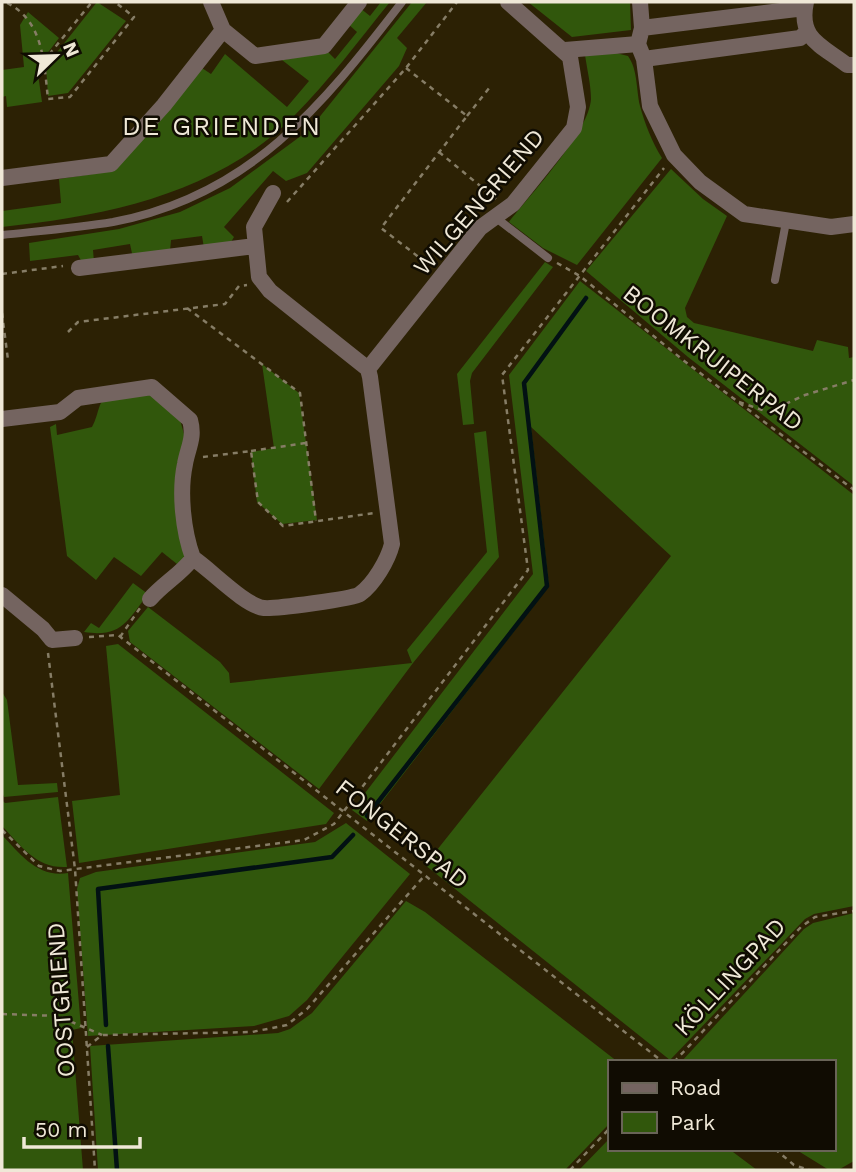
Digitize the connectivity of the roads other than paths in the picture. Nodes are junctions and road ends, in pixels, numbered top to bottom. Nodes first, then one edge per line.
1 (211, 2) edge
2 (359, 2) edge
3 (402, 2) edge
4 (508, 2) edge
5 (640, 2) edge
6 (805, 5) edge
7 (642, 27) junction
8 (223, 30) junction
9 (806, 33) junction
10 (565, 50) junction
11 (641, 51) junction
12 (854, 65) edge
13 (2, 178) edge
14 (273, 193) dead end
15 (502, 212) junction
16 (786, 222) junction
17 (854, 224) edge
18 (2, 235) edge
19 (255, 246) junction
20 (548, 258) road end
21 (79, 268) road end
22 (775, 280) dead end
23 (368, 369) junction
24 (2, 419) edge
25 (193, 558) junction
26 (2, 595) edge
27 (150, 599) road end
28 (75, 638) road end

1 - 8 street
2 - 8 street
3 - 18 lane
4 - 10 street
5 - 7 street
6 - 7 street
6 - 9 street
7 - 11 street
8 - 13 street
9 - 11 street
9 - 12 street
10 - 11 street
10 - 15 street, WILGENGRIEND
11 - 16 street
14 - 19 street
15 - 20 lane
15 - 23 street, WILGENGRIEND
16 - 17 street
16 - 22 lane
19 - 21 street
19 - 23 street
23 - 25 street
24 - 25 street
25 - 27 street
26 - 28 street

